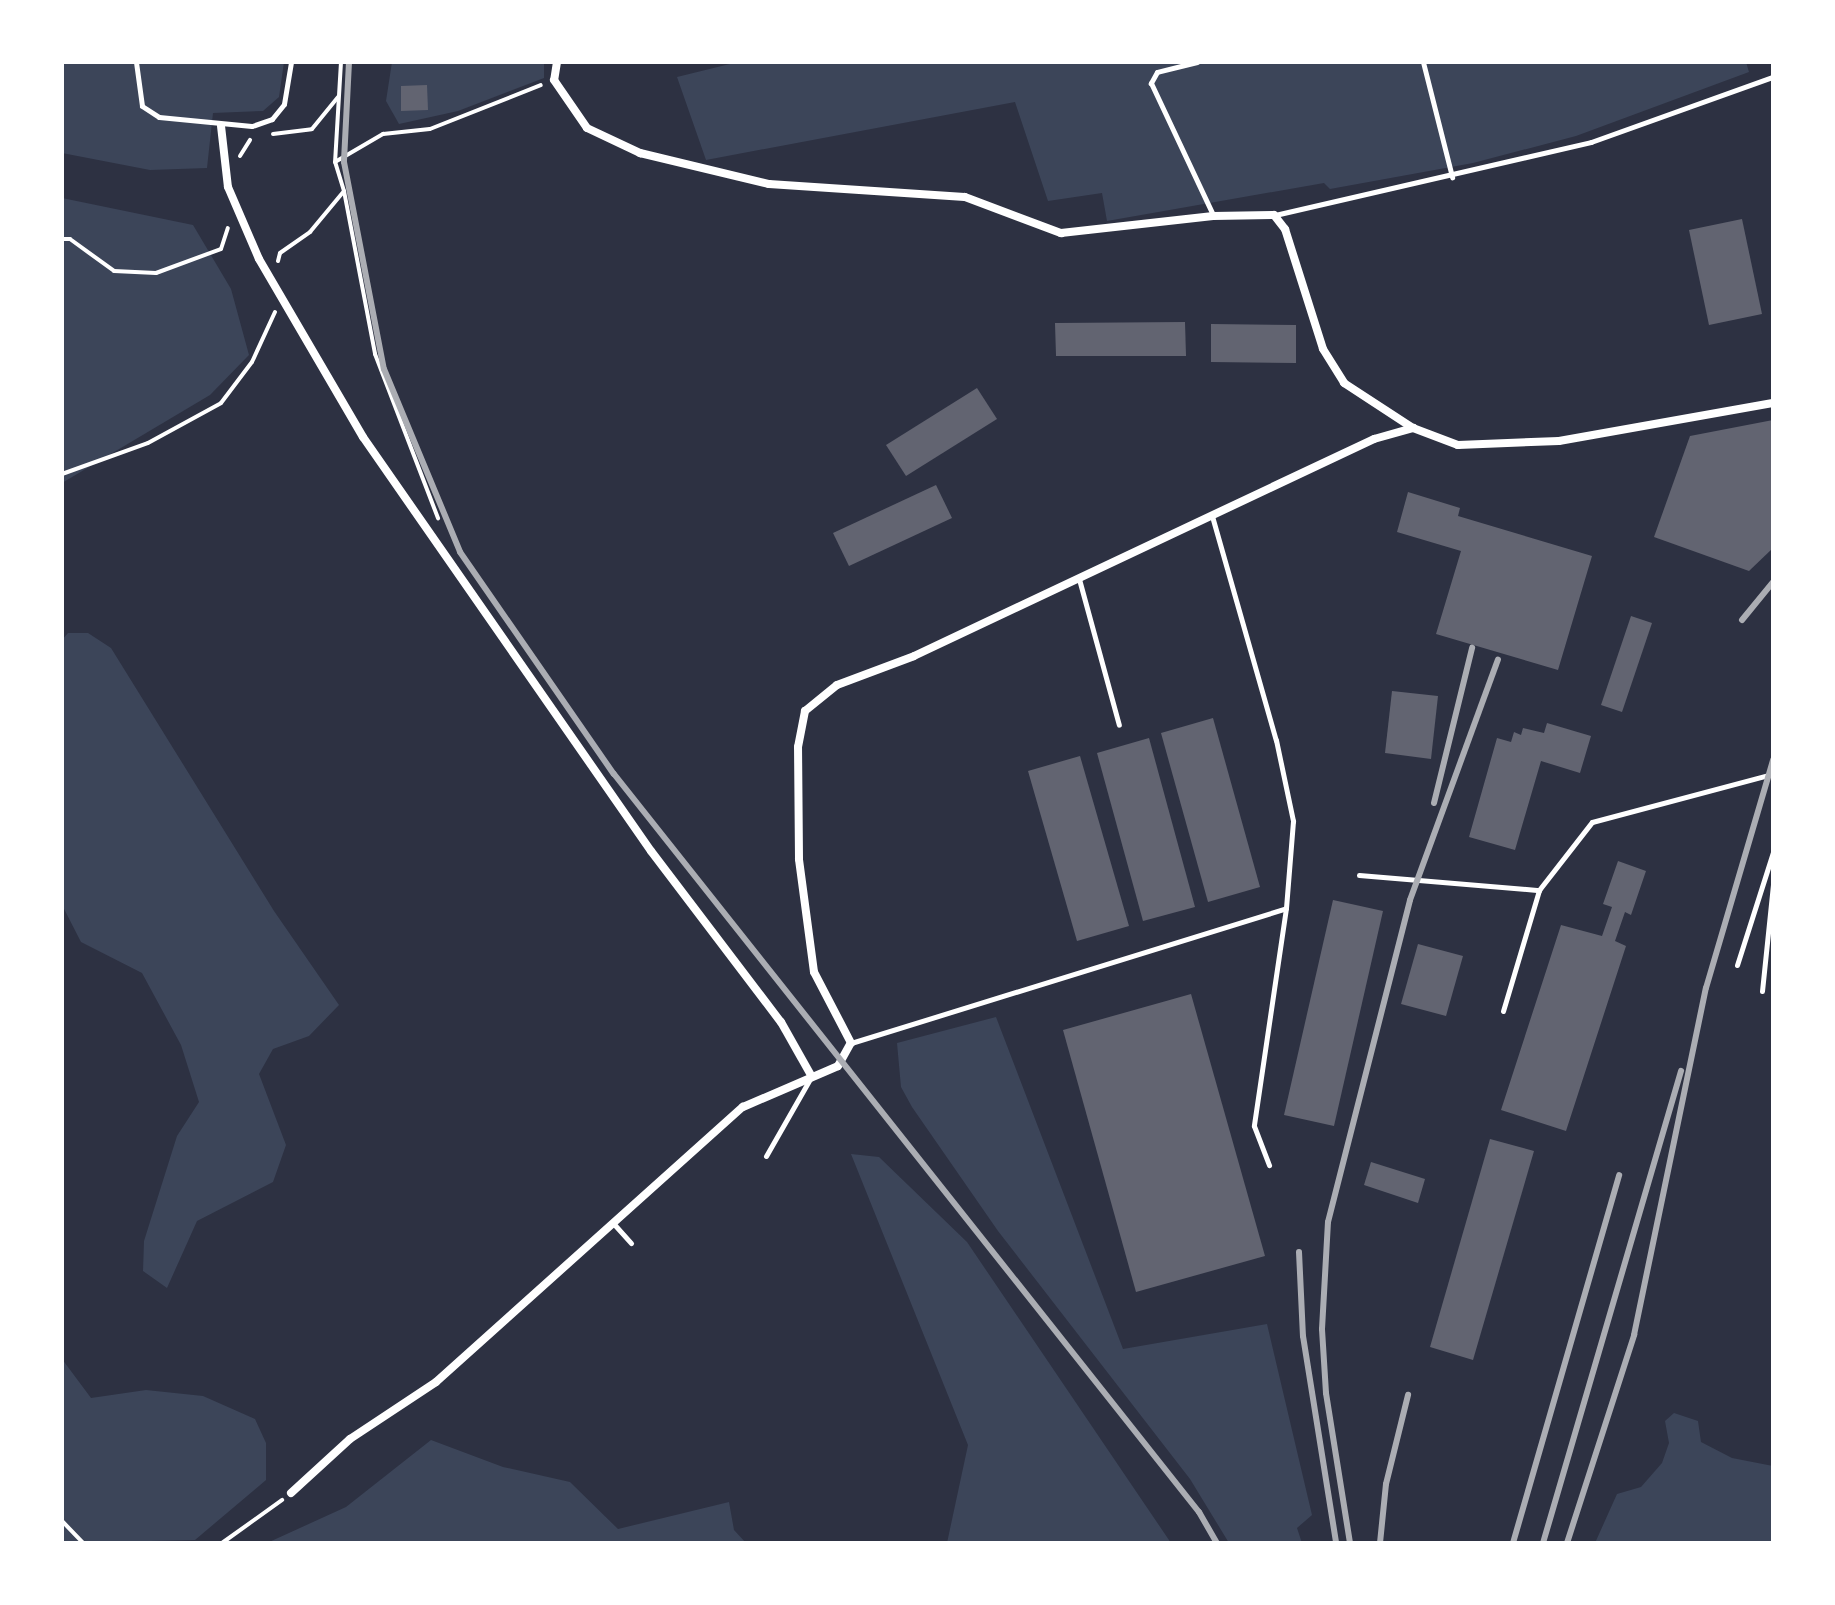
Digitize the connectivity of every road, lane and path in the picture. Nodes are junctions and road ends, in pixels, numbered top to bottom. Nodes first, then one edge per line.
1 (136, 62) edge
2 (291, 62) edge
3 (341, 62) edge
4 (557, 62) edge
5 (1197, 62) edge
6 (1423, 62) edge
7 (1773, 77) edge
8 (554, 80) junction
9 (338, 97) junction
10 (221, 126) junction
11 (335, 162) junction
12 (239, 165) dead end
13 (1452, 177) junction
14 (344, 191) junction
15 (234, 202) junction
16 (1274, 215) junction
17 (1213, 216) junction
18 (62, 239) edge
19 (274, 286) junction
20 (281, 298) junction
21 (1773, 403) edge
22 (1413, 428) junction
23 (62, 474) edge
24 (1212, 516) junction
25 (436, 547) junction
26 (1079, 579) junction
27 (1119, 725) dead end
28 (1773, 774) edge
29 (1773, 852) edge
30 (1359, 875) dead end
31 (1773, 885) edge
32 (1539, 890) junction
33 (1286, 908) junction
34 (1737, 965) dead end
35 (1762, 991) dead end
36 (1503, 1011) dead end
37 (851, 1043) junction
38 (812, 1077) junction
39 (766, 1156) dead end
40 (1269, 1165) dead end
41 (613, 1223) junction
42 (631, 1243) dead end
43 (291, 1493) joint
44 (62, 1521) edge
45 (83, 1543) edge
46 (222, 1543) edge

1 - 10 lane
2 - 10 lane
3 - 9 path
4 - 8 street
5 - 17 lane
6 - 13 lane
7 - 13 lane
8 - 11 path
8 - 17 street
9 - 11 path
9 - 12 path
10 - 15 street
11 - 14 path
13 - 16 lane
14 - 19 path
14 - 25 path
15 - 18 path
15 - 19 street
16 - 17 street
16 - 22 street
19 - 20 street
20 - 23 path
20 - 25 street
21 - 22 street
22 - 24 street
24 - 26 street
24 - 33 lane
25 - 38 street
26 - 27 lane
26 - 37 street
28 - 32 lane
29 - 34 lane
30 - 32 lane
31 - 35 lane
32 - 36 lane
33 - 37 lane
33 - 40 lane
37 - 38 street
38 - 39 lane
38 - 41 street
41 - 42 lane
41 - 43 street
43 - 46 path
44 - 45 path

